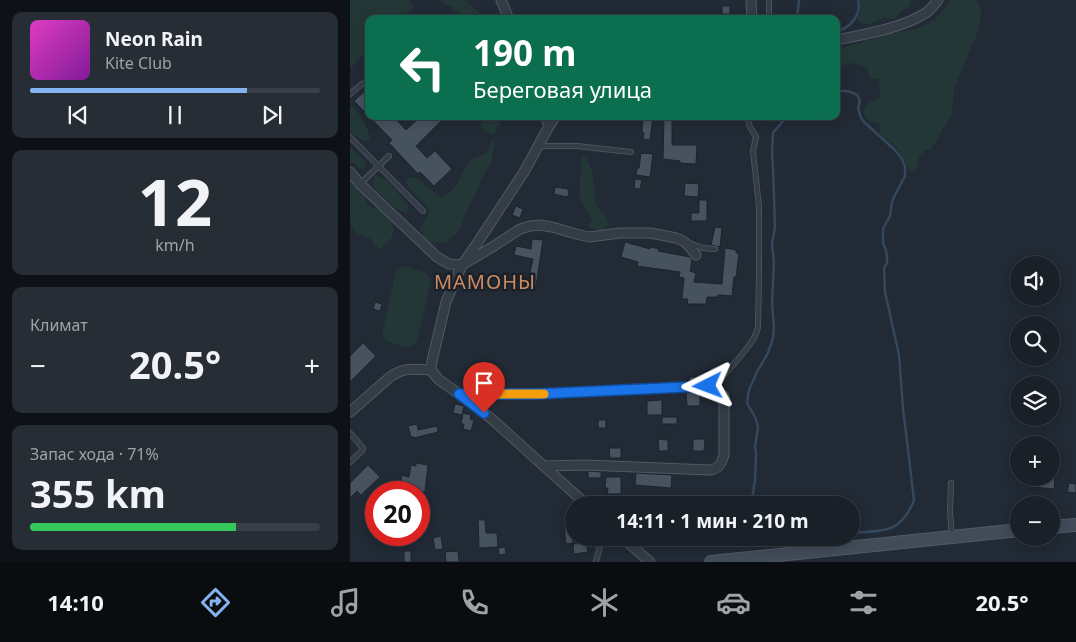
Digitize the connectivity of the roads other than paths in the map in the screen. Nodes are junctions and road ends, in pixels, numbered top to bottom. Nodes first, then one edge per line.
1 (501, 0) edge
2 (751, 0) edge
3 (769, 0) edge
4 (936, 2) edge
5 (507, 15) edge
6 (752, 15) edge
7 (769, 15) edge
8 (840, 39) edge
9 (365, 83) edge
10 (350, 94) edge
11 (547, 120) edge
12 (553, 120) edge
13 (748, 120) edge
14 (549, 126) junction
15 (350, 138) edge
16 (539, 146) junction
17 (631, 152) dead end
18 (388, 156) dead end
19 (378, 166) junction
20 (350, 172) edge
21 (360, 184) junction
22 (423, 211) dead end
23 (683, 241) junction
24 (715, 249) dead end
25 (696, 255) dead end
26 (462, 265) junction
27 (431, 370) junction
28 (459, 394) junction
29 (724, 396) dead end
30 (350, 412) edge
31 (350, 433) edge
32 (350, 462) edge
33 (544, 466) junction
34 (951, 483) dead end
35 (577, 496) edge
36 (1076, 525) edge
37 (1060, 526) edge
38 (1010, 531) edge
39 (952, 537) junction
40 (600, 546) edge
41 (632, 546) edge
42 (596, 562) edge
43 (650, 562) edge
44 (718, 562) edge

1 - 5 street
2 - 6 street
3 - 7 lane
4 - 8 street
9 - 10 lane
11 - 14 street
12 - 14 street
13 - 28 lane
14 - 16 street
15 - 19 lane
16 - 17 lane
16 - 26 street
18 - 19 lane
19 - 21 lane
19 - 22 lane
20 - 21 street
21 - 26 street
23 - 24 lane
23 - 25 street
23 - 26 street
26 - 27 street
27 - 28 street
27 - 30 street
28 - 33 street
29 - 33 street
31 - 32 lane
33 - 35 street
34 - 39 lane
36 - 37 street
38 - 39 street
39 - 44 street
40 - 42 lane
41 - 43 street

